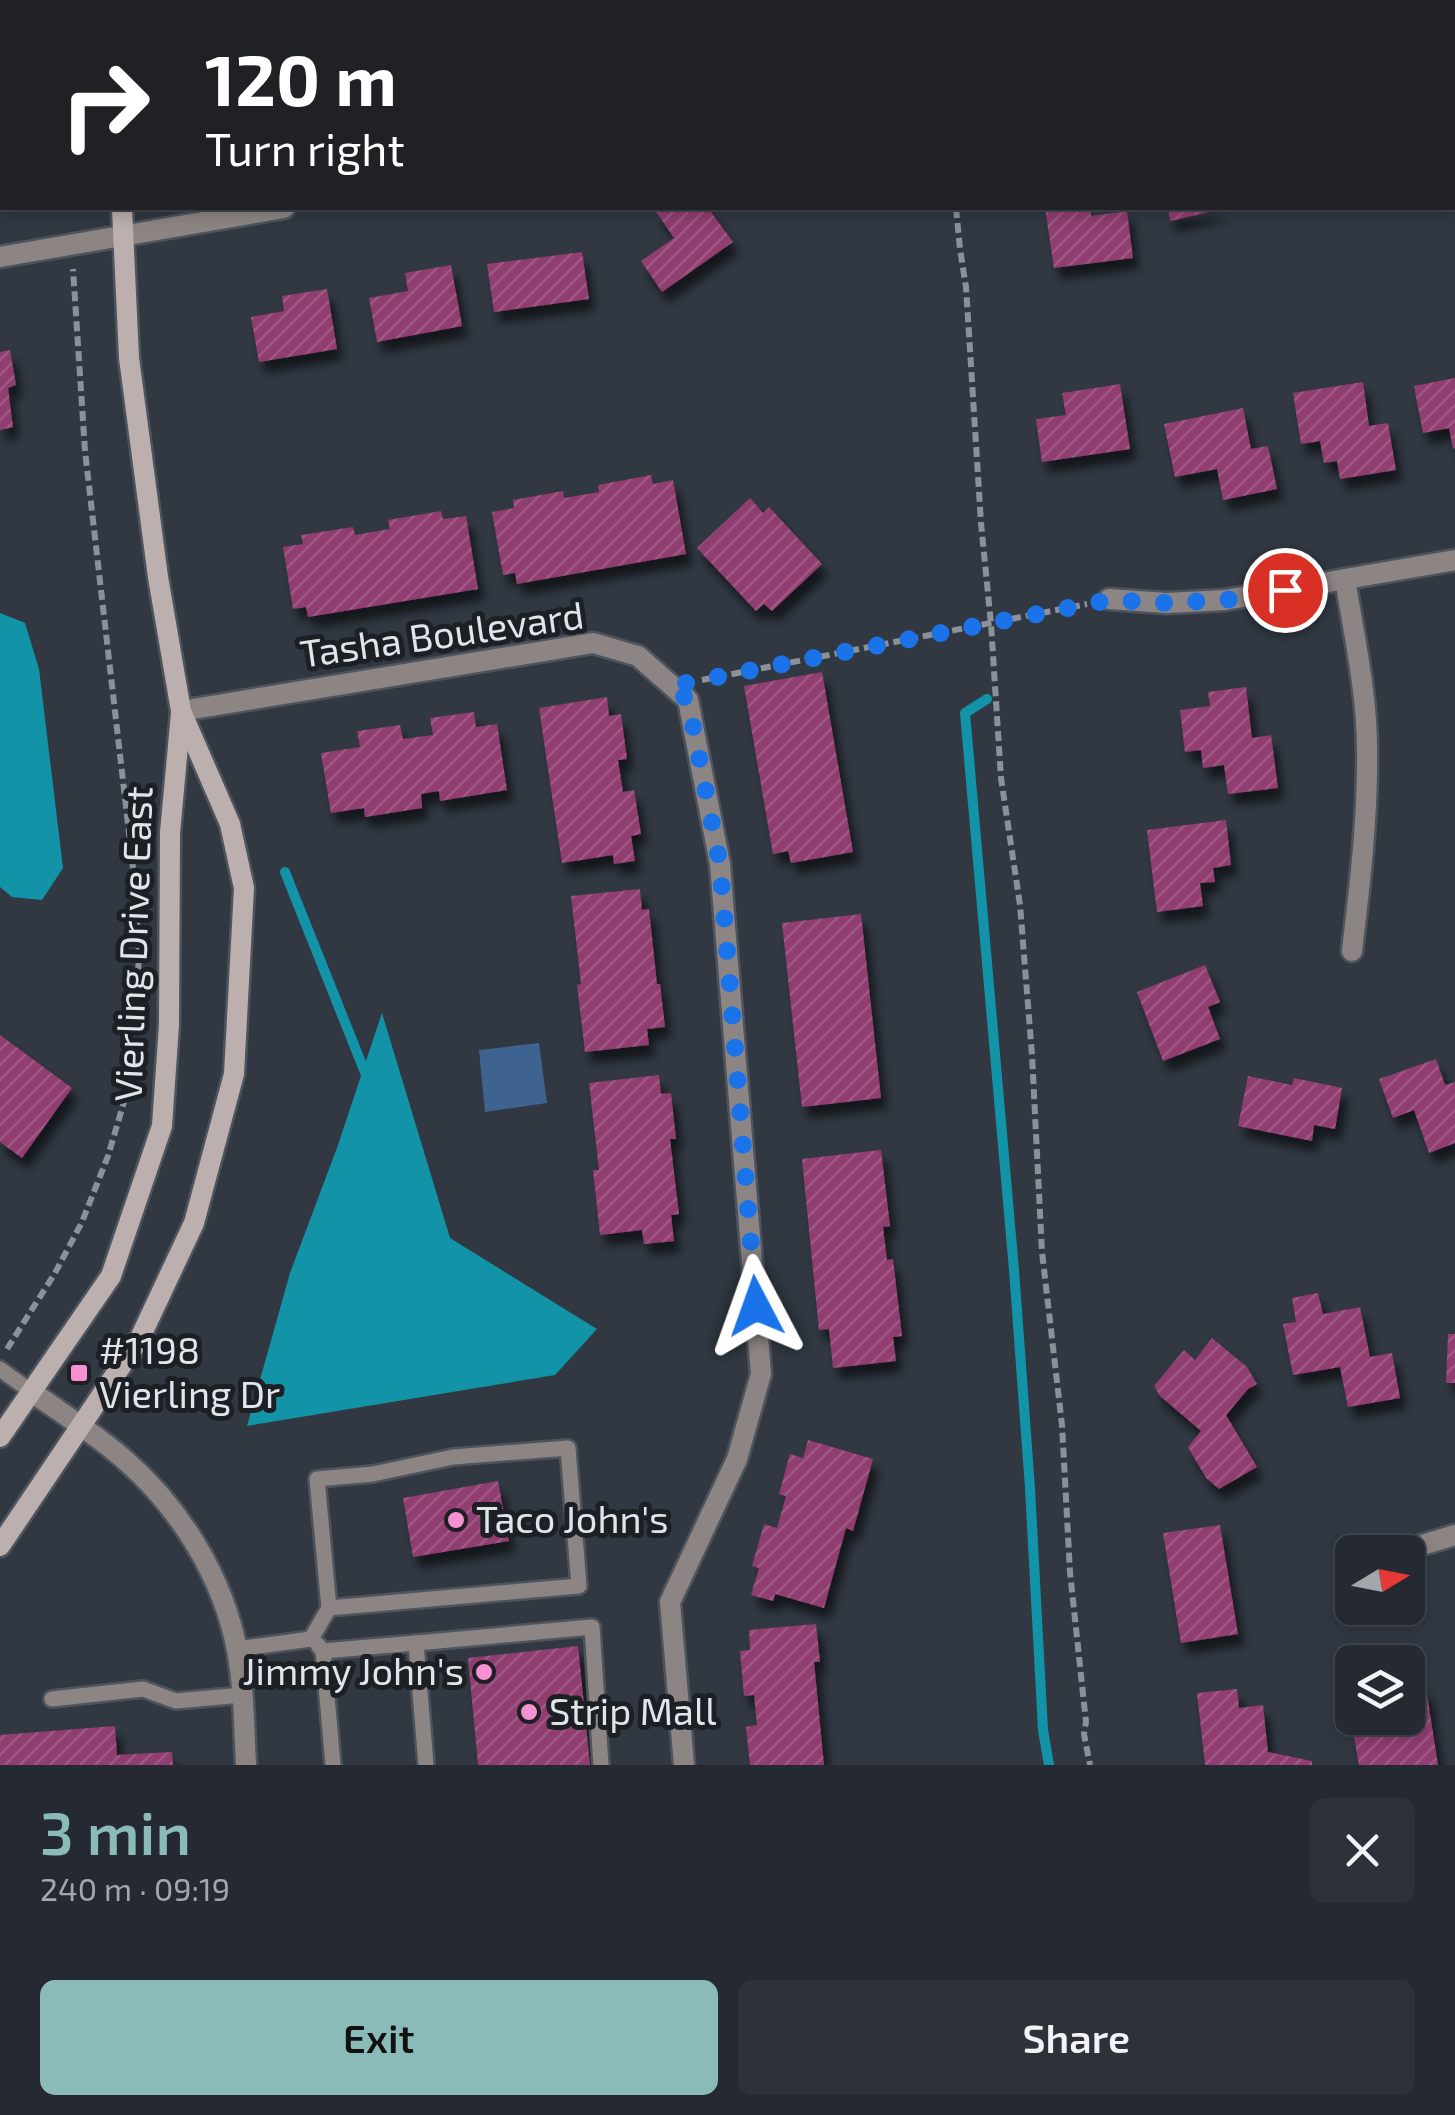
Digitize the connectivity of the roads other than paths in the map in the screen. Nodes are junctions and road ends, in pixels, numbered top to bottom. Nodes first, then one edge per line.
1 (122, 210) edge
2 (272, 210) edge
3 (124, 235) junction
4 (0, 258) edge
5 (1455, 560) edge
6 (1345, 579) junction
7 (1109, 600) road end
8 (181, 711) junction
9 (1352, 951) dead end
10 (0, 1370) edge
11 (32, 1392) junction
12 (80, 1426) junction
13 (0, 1437) edge
14 (1455, 1536) edge
15 (1425, 1545) edge
16 (0, 1546) edge
17 (328, 1608) junction
18 (312, 1639) junction
19 (416, 1643) junction
20 (237, 1649) junction
21 (324, 1652) junction
22 (242, 1696) junction
23 (52, 1698) dead end
24 (246, 1765) edge
25 (332, 1765) edge
26 (426, 1765) edge
27 (601, 1765) edge
28 (684, 1765) edge

1 - 3 street, Vierling Drive East
2 - 3 street
3 - 4 street
3 - 8 street, Vierling Drive East
5 - 6 street
6 - 7 street
6 - 9 street
8 - 11 street, Vierling Drive East
8 - 12 street, Vierling Drive East
8 - 28 street, Tasha Boulevard
10 - 11 lane
11 - 12 street
11 - 13 street, Vierling Drive East
12 - 16 street, Vierling Drive East
12 - 20 street
14 - 15 street
17 - 17 lane
17 - 18 lane
18 - 20 lane
18 - 21 lane
19 - 21 lane
19 - 26 lane
19 - 27 lane
20 - 22 street
21 - 25 lane
22 - 23 lane
22 - 24 street

